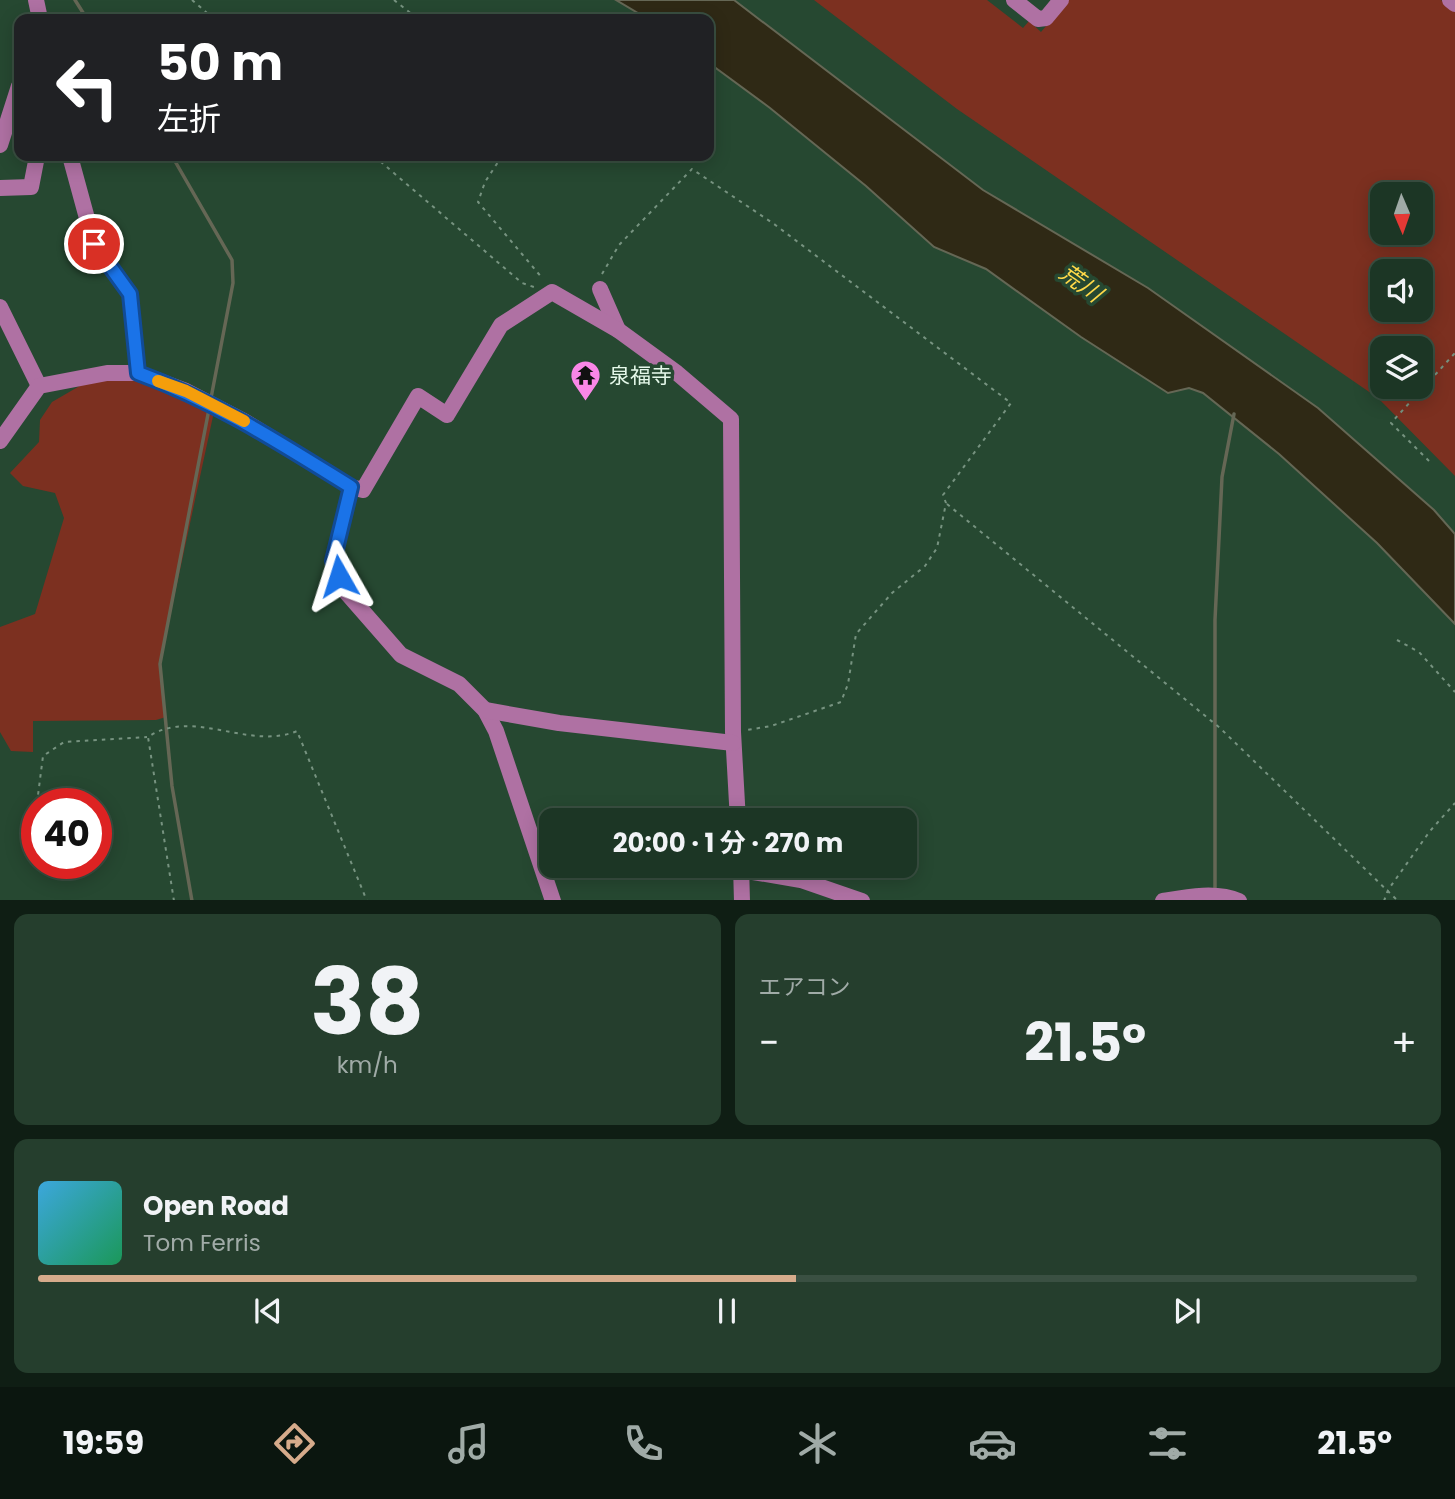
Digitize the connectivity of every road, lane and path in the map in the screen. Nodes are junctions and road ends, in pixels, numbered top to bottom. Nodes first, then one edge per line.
1 (192, 0) edge
2 (394, 0) edge
3 (1014, 0) edge
4 (1061, 0) edge
5 (1450, 0) edge
6 (1455, 4) edge
7 (209, 14) edge
8 (412, 14) edge
9 (14, 102) edge
10 (0, 145) edge
11 (36, 161) edge
12 (71, 161) edge
13 (380, 161) edge
14 (499, 161) edge
15 (0, 188) edge
16 (600, 289) joint
17 (552, 292) junction
18 (0, 309) edge
19 (618, 330) junction
20 (1455, 353) edge
21 (138, 373) junction
22 (39, 386) junction
23 (0, 441) edge
24 (1429, 461) dead end
25 (351, 487) junction
26 (946, 503) junction
27 (1397, 640) dead end
28 (1455, 692) edge
29 (485, 710) junction
30 (148, 737) junction
31 (733, 737) junction
32 (39, 788) edge
33 (1455, 803) edge
34 (737, 808) edge
35 (741, 878) edge
36 (790, 878) edge
37 (1388, 890) junction
38 (174, 900) edge
39 (367, 900) edge
40 (553, 900) edge
41 (742, 900) edge
42 (859, 900) edge
43 (1169, 900) edge
44 (1237, 900) edge
45 (1384, 900) edge
46 (1397, 900) edge

1 - 7 path
2 - 8 path
3 - 4 street
5 - 6 street
9 - 10 street
11 - 15 street
12 - 21 street
13 - 17 path
14 - 17 path
16 - 19 street
16 - 26 path
17 - 19 street
17 - 25 street
18 - 22 street
19 - 31 street
20 - 24 path
21 - 22 street
21 - 25 street
22 - 23 street
25 - 29 street
26 - 31 path
26 - 37 path
27 - 28 path
29 - 31 street
29 - 40 street
30 - 32 path
30 - 38 path
30 - 39 path
31 - 34 street
33 - 37 path
35 - 41 street
36 - 42 street
37 - 45 path
37 - 46 path
43 - 44 street

